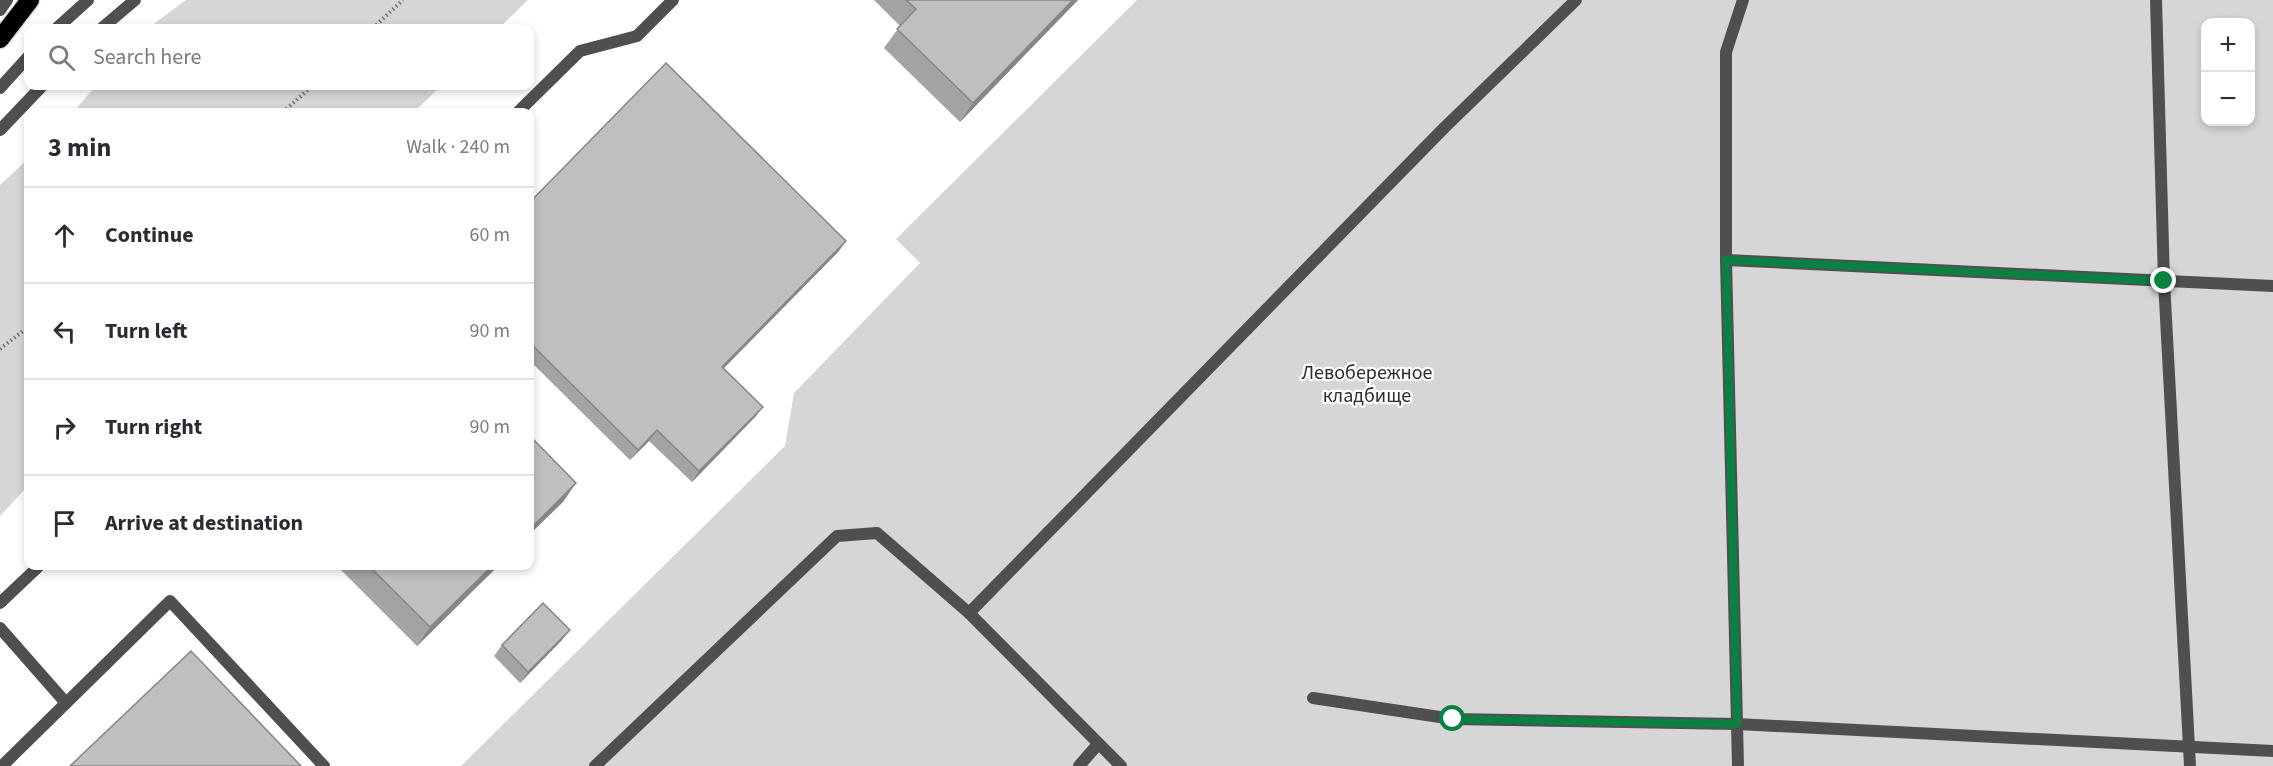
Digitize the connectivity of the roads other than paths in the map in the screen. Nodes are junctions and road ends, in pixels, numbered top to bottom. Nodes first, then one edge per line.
1 (7, 0) edge
2 (30, 0) edge
3 (40, 0) edge
4 (88, 0) edge
5 (135, 0) edge
6 (674, 0) edge
7 (1576, 0) edge
8 (1743, 0) edge
9 (2156, 0) edge
10 (0, 10) edge
11 (18, 15) junction
12 (61, 24) edge
13 (107, 24) edge
14 (0, 39) edge
15 (24, 61) edge
16 (0, 88) edge
17 (38, 90) edge
18 (522, 108) edge
19 (0, 130) edge
20 (1726, 260) junction
21 (2164, 281) junction
22 (2273, 286) edge
23 (35, 570) edge
24 (0, 603) edge
25 (969, 613) junction
26 (0, 628) edge
27 (1313, 698) dead end
28 (66, 703) junction
29 (1737, 724) junction
30 (1098, 744) junction
31 (2190, 748) junction
32 (2273, 751) edge
33 (2, 766) edge
34 (324, 766) edge
35 (595, 766) edge
36 (1079, 766) edge
37 (1121, 766) edge
38 (1738, 766) edge
39 (2190, 766) edge

1 - 10 lane
2 - 11 highway
3 - 11 lane
4 - 12 lane
5 - 13 lane
6 - 18 lane
7 - 25 lane
8 - 20 lane
9 - 21 lane
11 - 14 highway
15 - 16 lane
17 - 19 lane
20 - 21 lane
20 - 29 lane
21 - 22 lane
21 - 31 lane
23 - 24 lane
25 - 30 lane
25 - 35 lane
26 - 28 lane
27 - 29 lane
28 - 33 lane
28 - 34 lane
29 - 31 lane
29 - 38 lane
30 - 36 lane
30 - 37 lane
31 - 32 lane
31 - 39 lane

